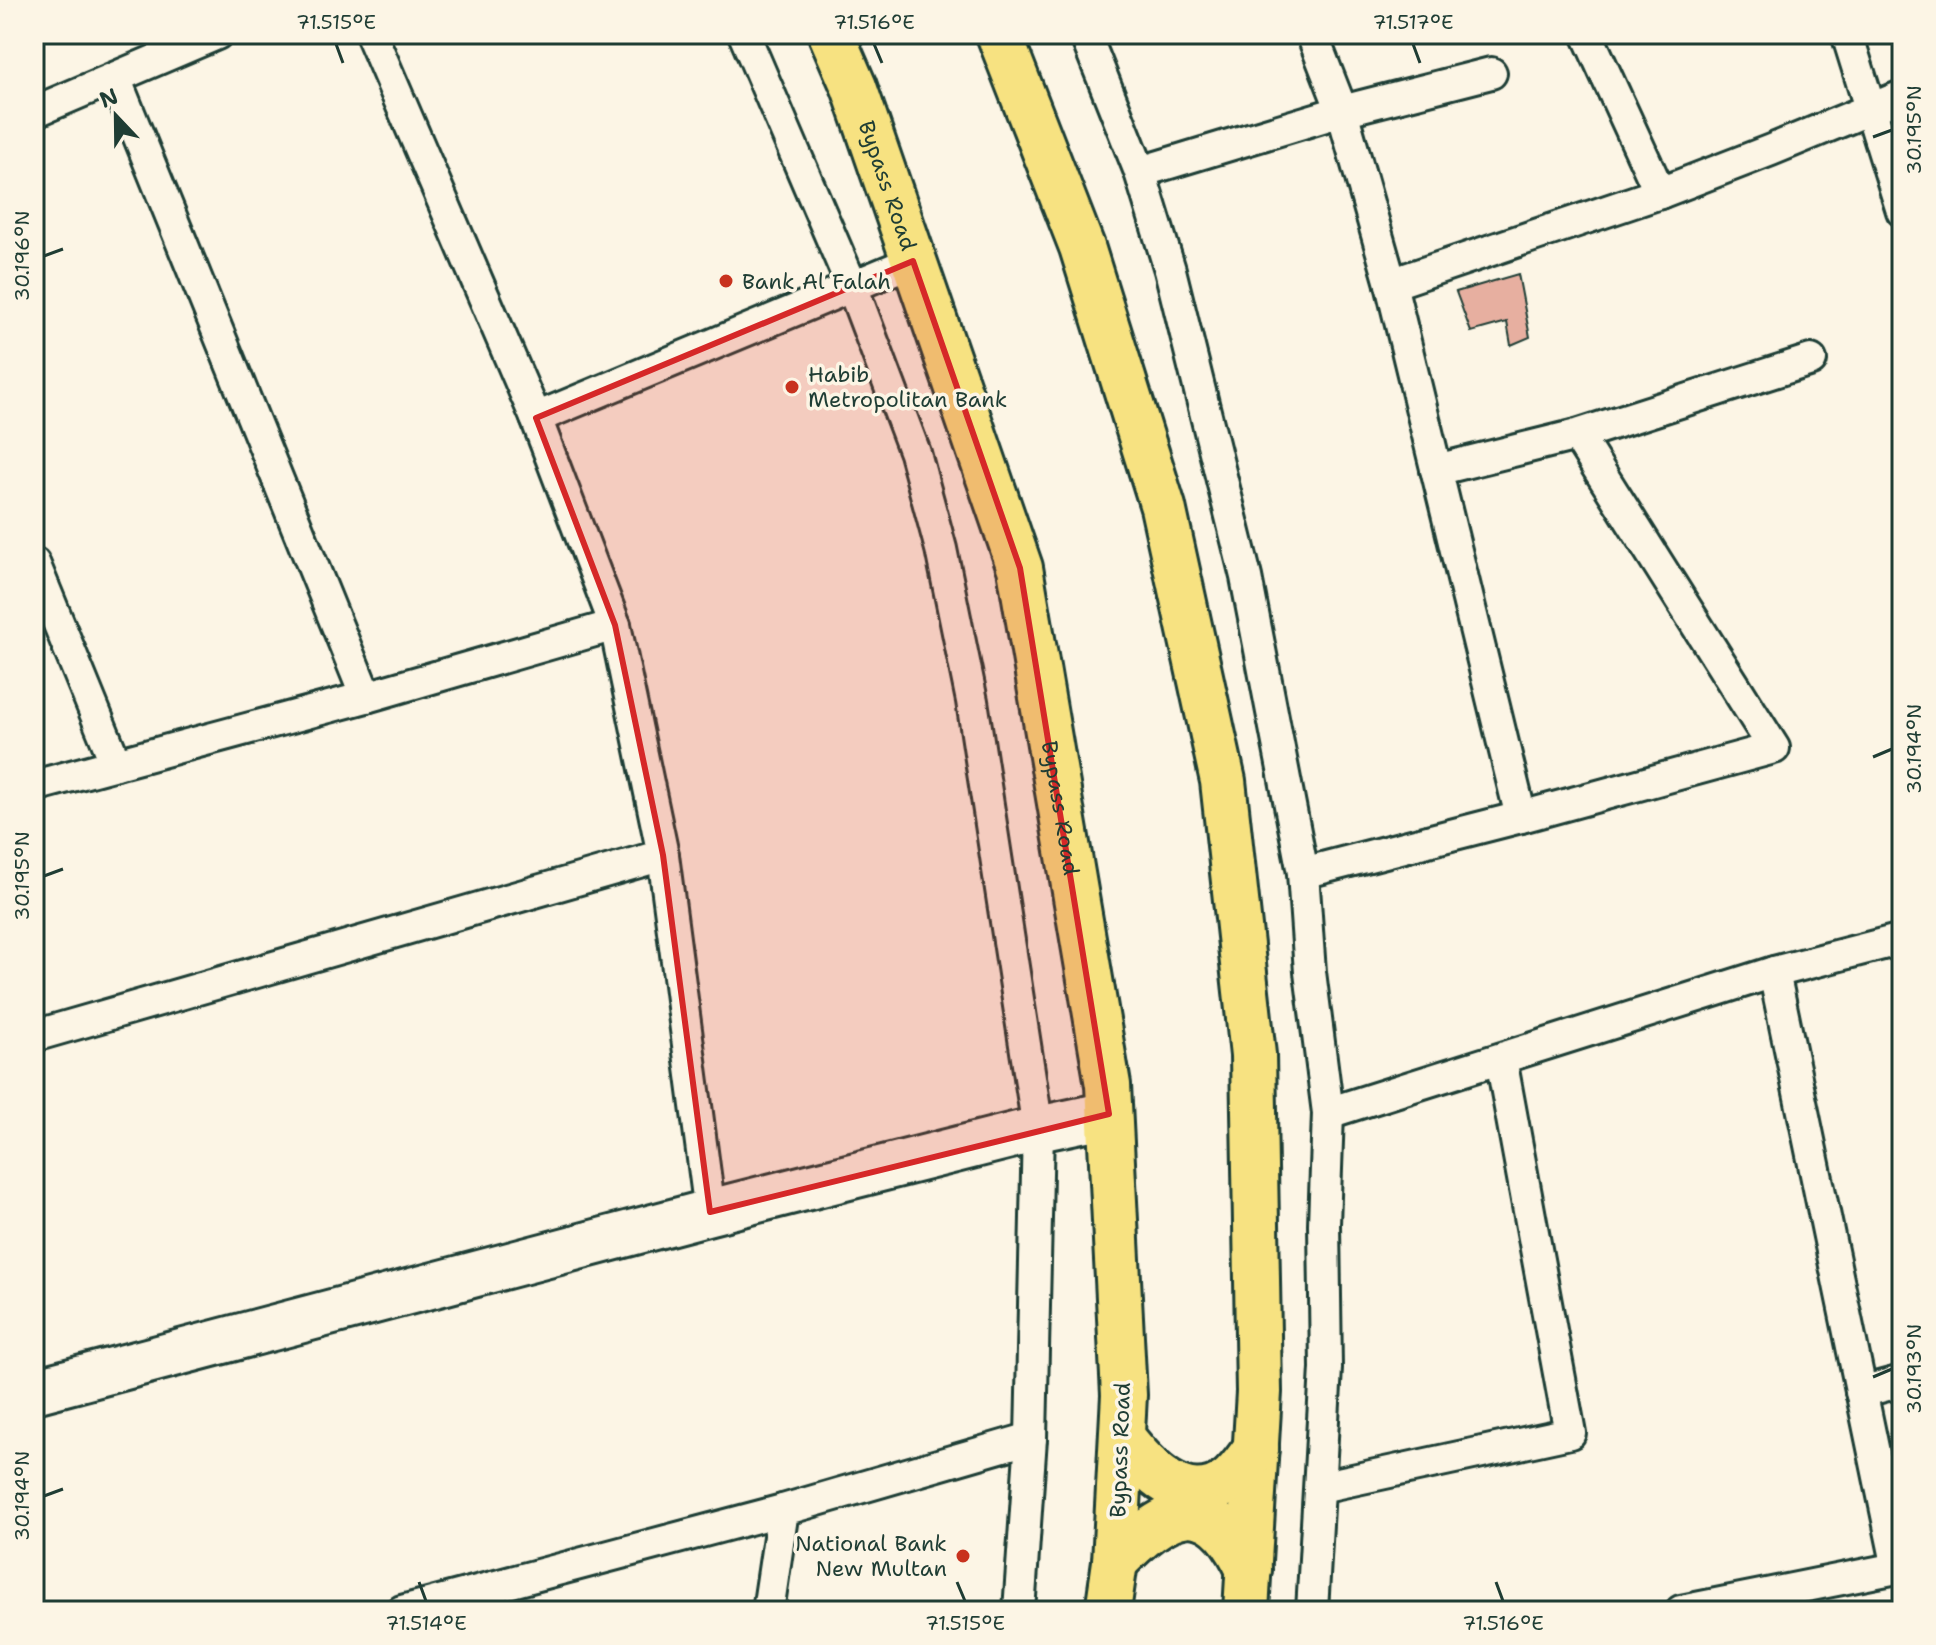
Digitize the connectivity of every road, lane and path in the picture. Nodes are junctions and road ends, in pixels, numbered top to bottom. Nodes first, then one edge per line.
1 (217, 34) edge
2 (371, 34) edge
3 (744, 34) edge
4 (831, 34) edge
5 (999, 34) edge
6 (1085, 34) edge
7 (1312, 34) edge
8 (1587, 34) edge
9 (1847, 34) edge
10 (1491, 73) dead end
11 (115, 78) junction
12 (1902, 96) edge
13 (1870, 108) junction
14 (1342, 111) junction
15 (34, 112) edge
16 (1140, 172) junction
17 (1660, 193) junction
18 (1902, 211) edge
19 (913, 261) junction
20 (1391, 284) junction
21 (852, 286) junction
22 (1811, 360) dead end
23 (536, 418) junction
24 (1577, 435) junction
25 (1436, 470) junction
26 (36, 573) edge
27 (615, 625) junction
28 (366, 697) junction
29 (116, 764) junction
30 (34, 786) edge
31 (1521, 817) junction
32 (663, 855) junction
33 (1303, 873) junction
34 (1902, 939) edge
35 (1774, 972) junction
36 (34, 1036) edge
37 (1501, 1059) junction
38 (1328, 1113) junction
39 (1109, 1114) junction
40 (1038, 1129) junction
41 (710, 1212) junction
42 (1902, 1381) edge
43 (34, 1391) edge
44 (1861, 1392) junction
45 (1122, 1437) junction
46 (1031, 1438) junction
47 (1256, 1448) junction
48 (1320, 1487) junction
49 (783, 1510) junction
50 (1115, 1562) junction
51 (1900, 1568) edge
52 (1248, 1591) edge
53 (402, 1611) edge
54 (768, 1611) edge
55 (1019, 1611) edge
56 (1108, 1611) edge
57 (1312, 1611) edge
58 (1681, 1611) edge

1 - 11 street
2 - 23 street
3 - 21 street
4 - 19 main road, Bypass Road
5 - 47 main road
6 - 16 street
7 - 14 street
8 - 17 street
9 - 13 street
10 - 14 street
11 - 15 street
11 - 28 street
12 - 13 street
13 - 17 street
13 - 18 street
14 - 16 street
14 - 20 street
16 - 33 street
17 - 20 street
19 - 21 street
19 - 39 main road, Bypass Road
20 - 25 street
21 - 23 street
21 - 40 street
22 - 24 street
23 - 27 street
24 - 25 street
24 - 31 street
25 - 31 street
26 - 29 street
27 - 28 street
27 - 32 street
28 - 29 street
29 - 30 street
31 - 33 street
32 - 36 street
32 - 41 street
33 - 38 street
34 - 35 street
35 - 37 street
35 - 44 street
37 - 38 street
37 - 48 street
38 - 48 street
39 - 40 street
39 - 45 main road, Bypass Road
40 - 41 street
40 - 46 street
41 - 43 street
42 - 44 street
44 - 51 street
45 - 47 main road
45 - 50 main road, Bypass Road
46 - 49 street
46 - 55 street
47 - 52 main road
48 - 57 street
49 - 53 street
49 - 54 street
50 - 52 main road
50 - 56 main road, Bypass Road
51 - 58 street

